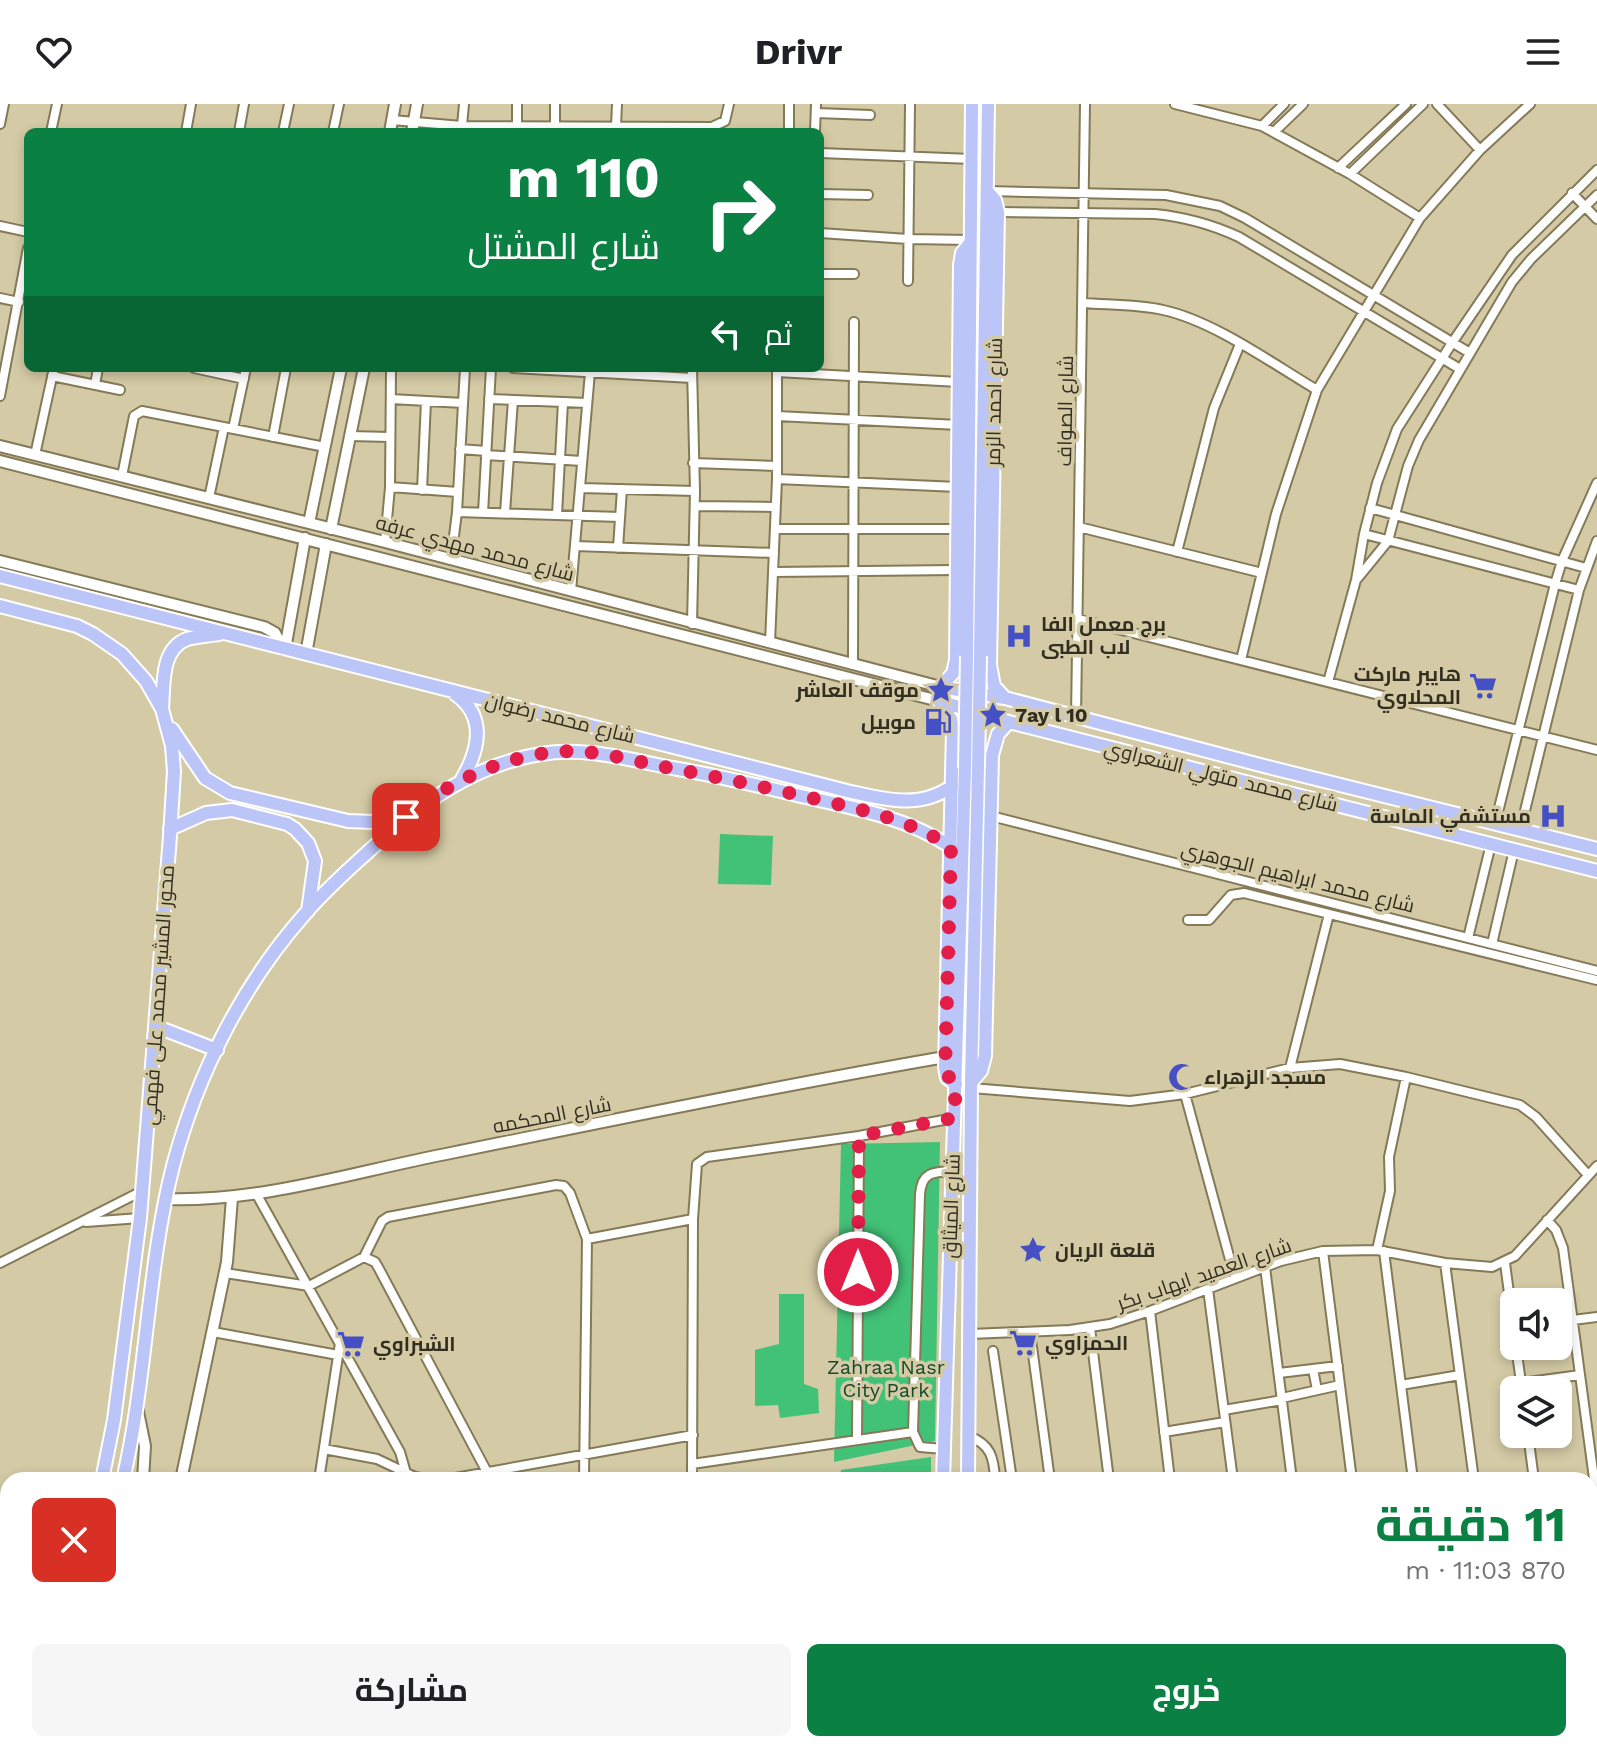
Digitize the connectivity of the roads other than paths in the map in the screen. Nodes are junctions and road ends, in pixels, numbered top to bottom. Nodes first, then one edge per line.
1 (57, 104) edge
2 (191, 104) edge
3 (244, 104) edge
4 (289, 104) edge
5 (339, 104) edge
6 (395, 104) edge
7 (417, 104) edge
8 (464, 104) edge
9 (517, 104) edge
10 (555, 104) edge
11 (617, 104) edge
12 (729, 104) edge
13 (789, 104) edge
14 (910, 104) edge
15 (972, 104) edge
16 (988, 104) edge
17 (1085, 104) edge
18 (1181, 104) edge
19 (1284, 104) edge
20 (1303, 104) edge
21 (1406, 104) edge
22 (1423, 104) edge
23 (1437, 104) edge
24 (1530, 104) edge
25 (2, 109) edge
26 (816, 109) edge
27 (870, 115) dead end
28 (0, 124) edge
29 (391, 126) edge
30 (462, 126) junction
31 (616, 126) junction
32 (1262, 126) junction
33 (413, 127) edge
34 (52, 128) edge
35 (187, 128) edge
36 (240, 128) edge
37 (285, 128) edge
38 (334, 128) edge
39 (511, 128) edge
40 (558, 128) edge
41 (595, 128) edge
42 (673, 128) edge
43 (705, 128) edge
44 (789, 128) edge
45 (1274, 132) junction
46 (1480, 150) junction
47 (824, 153) edge
48 (909, 158) junction
49 (972, 159) junction
50 (1338, 168) junction
51 (1597, 170) edge
52 (1350, 174) junction
53 (1587, 180) junction
54 (987, 191) junction
55 (1084, 193) junction
56 (1572, 193) junction
57 (1597, 193) edge
58 (824, 194) edge
59 (868, 195) dead end
60 (1585, 206) junction
61 (998, 212) junction
62 (1084, 214) junction
63 (1420, 218) junction
64 (1597, 219) edge
65 (0, 226) edge
66 (24, 231) edge
67 (824, 233) edge
68 (908, 239) junction
69 (970, 242) junction
70 (24, 272) edge
71 (824, 274) edge
72 (854, 274) dead end
73 (908, 281) dead end
74 (1373, 295) junction
75 (0, 298) edge
76 (19, 302) junction
77 (1083, 303) junction
78 (1364, 311) junction
79 (854, 322) dead end
80 (15, 323) junction
81 (24, 324) edge
82 (1452, 343) junction
83 (1240, 344) junction
84 (1470, 353) junction
85 (1442, 359) junction
86 (1460, 369) junction
87 (53, 372) edge
88 (97, 372) edge
89 (212, 372) edge
90 (245, 372) edge
91 (285, 372) edge
92 (340, 372) edge
93 (363, 372) edge
94 (391, 372) edge
95 (465, 372) edge
96 (491, 372) edge
97 (590, 372) edge
98 (652, 372) edge
99 (777, 372) edge
100 (816, 372) edge
101 (692, 373) edge
102 (2, 374) edge
103 (854, 374) junction
104 (244, 379) junction
105 (959, 382) junction
106 (95, 385) junction
107 (120, 390) dead end
108 (1317, 390) junction
109 (0, 396) edge
110 (391, 399) junction
111 (489, 399) junction
112 (513, 400) junction
113 (426, 401) junction
114 (563, 402) junction
115 (463, 403) junction
116 (587, 403) junction
117 (777, 416) junction
118 (854, 422) junction
119 (959, 425) junction
120 (229, 428) junction
121 (350, 436) junction
122 (273, 437) junction
123 (390, 437) junction
124 (0, 446) edge
125 (325, 447) junction
126 (460, 449) junction
127 (486, 453) junction
128 (35, 455) junction
129 (509, 457) junction
130 (560, 460) junction
131 (0, 461) edge
132 (582, 461) junction
133 (693, 463) junction
134 (776, 466) junction
135 (122, 476) junction
136 (777, 479) junction
137 (855, 482) junction
138 (1597, 483) edge
139 (390, 487) junction
140 (958, 487) junction
141 (580, 488) junction
142 (622, 489) junction
143 (422, 490) junction
144 (695, 491) junction
145 (458, 492) junction
146 (209, 498) junction
147 (695, 506) junction
148 (775, 507) junction
149 (1370, 508) junction
150 (457, 512) junction
151 (483, 513) junction
152 (505, 513) junction
153 (557, 515) junction
154 (578, 515) junction
155 (1394, 515) junction
156 (620, 517) junction
157 (309, 523) junction
158 (1079, 527) junction
159 (331, 529) junction
160 (775, 529) junction
161 (855, 529) junction
162 (956, 529) junction
163 (1364, 534) junction
164 (305, 538) junction
165 (1388, 541) junction
166 (1597, 541) edge
167 (385, 542) junction
168 (326, 544) junction
169 (575, 546) junction
170 (407, 548) junction
171 (618, 548) junction
172 (695, 551) junction
173 (1177, 552) junction
174 (774, 553) junction
175 (377, 557) junction
176 (451, 560) junction
177 (0, 561) edge
178 (1562, 561) junction
179 (398, 563) junction
180 (1586, 568) junction
181 (956, 570) junction
182 (855, 571) junction
183 (774, 572) junction
184 (1262, 573) junction
185 (0, 576) edge
186 (1356, 580) junction
187 (1555, 584) junction
188 (1579, 590) junction
189 (571, 591) junction
190 (0, 606) edge
191 (1078, 619) junction
192 (692, 624) junction
193 (226, 632) junction
194 (770, 643) junction
195 (284, 649) junction
196 (306, 654) junction
197 (956, 660) junction
198 (1241, 660) junction
199 (853, 665) junction
200 (990, 665) junction
201 (1328, 682) junction
202 (941, 687) junction
203 (449, 690) junction
204 (1005, 698) junction
205 (939, 701) junction
206 (164, 714) junction
207 (1076, 718) junction
208 (1009, 722) junction
209 (1094, 722) junction
210 (1120, 729) junction
211 (1521, 730) junction
212 (1545, 737) junction
213 (1091, 743) junction
214 (993, 748) junction
215 (953, 749) junction
216 (1116, 749) junction
217 (1597, 750) edge
218 (462, 779) junction
219 (952, 786) junction
220 (916, 801) junction
221 (991, 816) junction
222 (406, 817) junction
223 (1495, 824) junction
224 (912, 825) junction
225 (170, 829) junction
226 (1520, 831) junction
227 (1491, 844) junction
228 (951, 847) junction
229 (1514, 850) junction
230 (1596, 850) edge
231 (1595, 868) edge
232 (308, 911) junction
233 (1329, 914) junction
234 (1188, 920) dead end
235 (1468, 938) junction
236 (1492, 944) junction
237 (1597, 971) edge
238 (1597, 980) edge
239 (155, 1026) junction
240 (217, 1050) junction
241 (945, 1057) junction
242 (1290, 1068) junction
243 (1406, 1077) junction
244 (956, 1084) junction
245 (971, 1085) junction
246 (1185, 1094) junction
247 (954, 1118) junction
248 (859, 1136) junction
249 (1597, 1166) edge
250 (953, 1171) junction
251 (1588, 1175) junction
252 (142, 1191) junction
253 (257, 1195) junction
254 (232, 1198) junction
255 (166, 1199) junction
256 (140, 1218) junction
257 (693, 1219) junction
258 (1547, 1220) junction
259 (85, 1222) junction
260 (587, 1239) junction
261 (1323, 1251) junction
262 (1380, 1251) junction
263 (364, 1257) junction
264 (0, 1263) edge
265 (1445, 1263) junction
266 (1505, 1263) junction
267 (1265, 1267) junction
268 (225, 1273) junction
269 (1235, 1278) junction
270 (309, 1286) junction
271 (1508, 1288) edge
272 (1208, 1289) junction
273 (1150, 1311) junction
274 (1597, 1317) edge
275 (1573, 1320) junction
276 (1090, 1328) junction
277 (213, 1332) junction
278 (1030, 1332) junction
279 (970, 1334) junction
280 (340, 1342) junction
281 (993, 1351) dead end
282 (338, 1355) junction
283 (1338, 1366) junction
284 (1313, 1369) junction
285 (1279, 1373) junction
286 (1460, 1375) junction
287 (1580, 1375) junction
288 (1572, 1377) edge
289 (1340, 1385) junction
290 (1401, 1385) junction
291 (1317, 1390) junction
292 (1282, 1399) junction
293 (136, 1404) junction
294 (1224, 1410) junction
295 (1225, 1422) junction
296 (913, 1432) junction
297 (1164, 1432) junction
298 (693, 1435) junction
299 (968, 1436) junction
300 (1593, 1437) edge
301 (857, 1439) junction
302 (1530, 1448) edge
303 (324, 1449) junction
304 (944, 1449) junction
305 (585, 1454) junction
306 (692, 1464) junction
307 (104, 1472) edge
308 (124, 1472) edge
309 (143, 1472) edge
310 (183, 1472) edge
311 (320, 1472) edge
312 (399, 1472) edge
313 (406, 1472) edge
314 (487, 1472) joint
315 (584, 1472) edge
316 (692, 1472) edge
317 (942, 1472) edge
318 (968, 1472) edge
319 (994, 1472) edge
320 (1011, 1472) edge
321 (1049, 1472) edge
322 (1108, 1472) edge
323 (1169, 1472) edge
324 (1232, 1472) edge
325 (1291, 1472) edge
326 (1351, 1472) edge
327 (1412, 1472) edge
328 (1473, 1472) edge
329 (1533, 1472) edge
330 (1595, 1472) edge

1 - 34 street
2 - 35 street
3 - 36 street
4 - 37 street
5 - 38 street
6 - 29 street
7 - 33 street
8 - 30 street
9 - 39 street
10 - 40 street
11 - 31 street
12 - 43 street
13 - 44 street
14 - 48 street
15 - 49 main road, شارع احمد الزمر
16 - 54 main road, شارع احمد الزمر
17 - 55 street, شارع الصواف
18 - 32 street
19 - 32 street
20 - 45 street
21 - 50 street
22 - 52 street
23 - 46 street
24 - 46 street
25 - 28 street
26 - 27 street
29 - 33 street
30 - 33 street
30 - 39 street
31 - 41 street
31 - 42 street
32 - 45 street
39 - 40 street
45 - 50 street
46 - 63 street
47 - 48 street
48 - 49 street
48 - 68 street
49 - 69 main road, شارع احمد الزمر
50 - 52 street
51 - 53 street
52 - 63 street
53 - 56 street
53 - 57 street
54 - 55 street
54 - 61 main road, شارع احمد الزمر
54 - 245 main road, bridge
55 - 62 street, شارع الصواف
55 - 74 street
56 - 60 street
56 - 82 street
57 - 60 street
58 - 59 street
60 - 64 street
60 - 84 street
61 - 62 street
61 - 200 main road, شارع احمد الزمر
62 - 77 street, شارع الصواف
62 - 78 street
63 - 74 street
65 - 66 street
67 - 68 street
68 - 69 street
68 - 73 street
69 - 105 main road, شارع احمد الزمر
69 - 244 main road, bridge
70 - 76 street
71 - 72 street
74 - 78 street
74 - 82 street
75 - 76 street
76 - 80 street
77 - 83 street
77 - 158 street, شارع الصواف
78 - 85 street
78 - 108 street
79 - 103 street
80 - 81 street
80 - 102 street
82 - 84 street
82 - 85 street
83 - 108 street
83 - 173 street
84 - 86 street
85 - 86 street
85 - 149 street
86 - 155 street
87 - 106 street
87 - 128 street
88 - 106 street
89 - 104 street
90 - 104 street
91 - 122 street
92 - 125 street
93 - 121 street
94 - 110 street
95 - 115 street
96 - 111 street
97 - 116 street
98 - 101 street
99 - 117 street
100 - 103 street
101 - 133 street
102 - 109 street
103 - 105 street
103 - 118 street
104 - 120 street
105 - 119 main road, شارع احمد الزمر
106 - 107 street
108 - 184 street
110 - 113 street
110 - 123 street
111 - 112 street
111 - 127 street
112 - 114 street
112 - 129 street
113 - 115 street
113 - 143 street
114 - 116 street
114 - 130 street
115 - 126 street
116 - 132 street
117 - 118 street
117 - 134 street
118 - 119 street
118 - 137 street
119 - 140 main road, شارع احمد الزمر
120 - 122 street
120 - 135 street
120 - 146 street
121 - 123 street
121 - 159 street
122 - 125 street
123 - 139 street
124 - 128 street, شارع محمد مهدي عرفه
125 - 157 street
126 - 127 street
126 - 145 street
127 - 129 street
127 - 151 street
128 - 135 street, شارع محمد مهدي عرفه
129 - 130 street
129 - 152 street
130 - 132 street
130 - 153 street
131 - 164 street, شارع محمد مهدي عرفه
132 - 141 street
133 - 134 street
133 - 144 street
134 - 136 street
135 - 146 street, شارع محمد مهدي عرفه
136 - 137 street
136 - 148 street
137 - 140 street
137 - 161 street
138 - 178 street
139 - 143 street
139 - 167 street
140 - 162 main road, شارع احمد الزمر
141 - 142 street
141 - 154 street
142 - 144 street
142 - 156 street
143 - 145 street
144 - 147 street
145 - 150 street
146 - 157 street, شارع محمد مهدي عرفه
147 - 148 street
147 - 172 street
148 - 160 street
149 - 155 street
149 - 163 street
150 - 151 street
150 - 176 street
151 - 152 street
152 - 153 street
153 - 154 street
154 - 156 street
154 - 169 street
155 - 165 street
155 - 178 street
156 - 171 street
157 - 159 street, شارع محمد مهدي عرفه
158 - 173 street
158 - 191 street, شارع الصواف
159 - 167 street, شارع محمد مهدي عرفه
160 - 161 street
160 - 174 street
161 - 162 street
161 - 182 street
162 - 181 main road, شارع احمد الزمر
163 - 165 street
163 - 186 street
164 - 168 street, شارع محمد مهدي عرفه
164 - 195 street
165 - 186 street
165 - 187 street
166 - 180 street
167 - 170 street, شارع محمد مهدي عرفه
167 - 175 street
168 - 175 street, شارع محمد مهدي عرفه
168 - 196 street
169 - 171 street
169 - 189 street
170 - 176 street, شارع محمد مهدي عرفه
170 - 179 street
171 - 172 street
172 - 174 street
172 - 192 street
173 - 184 street
174 - 183 street
175 - 179 street, شارع محمد مهدي عرفه
176 - 189 street, شارع محمد مهدي عرفه
177 - 195 street
178 - 180 street
178 - 187 street
179 - 205 street, شارع محمد مهدي عرفه
180 - 188 street
181 - 182 street
181 - 197 main road, شارع احمد الزمر
182 - 183 street
182 - 199 street
183 - 194 street
184 - 198 street
185 - 193 main road
186 - 201 street
187 - 188 street
187 - 211 street
188 - 212 street
189 - 192 street, شارع محمد مهدي عرفه
190 - 206 main road, محور المشير محمد على فهمي
191 - 198 street
191 - 207 street, شارع الصواف
192 - 194 street, شارع محمد مهدي عرفه
193 - 195 main road
193 - 206 main road
194 - 199 street, شارع محمد مهدي عرفه
195 - 196 main road
196 - 203 main road, شارع محمد رضوان
197 - 200 main road
197 - 202 main road, شارع احمد الزمر
198 - 201 street
199 - 202 street, شارع محمد مهدي عرفه
200 - 204 main road, شارع احمد الزمر
201 - 211 street
202 - 204 main road, شارع محمد متولي الشعراوي
203 - 218 main road
203 - 220 main road, شارع محمد رضوان
204 - 207 main road, شارع محمد متولي الشعراوي
205 - 208 main road, شارع محمد متولي الشعراوي
205 - 215 main road, شارع الميثاق
206 - 222 main road
206 - 225 main road, محور المشير محمد على فهمي
207 - 209 main road, شارع محمد متولي الشعراوي
208 - 213 main road, شارع محمد متولي الشعراوي
208 - 214 main road, شارع الميثاق
209 - 210 main road, شارع محمد متولي الشعراوي
209 - 213 main road
210 - 216 main road
210 - 223 main road, شارع محمد متولي الشعراوي
211 - 212 street
211 - 223 street
212 - 217 street
212 - 226 street
213 - 216 main road, شارع محمد متولي الشعراوي
214 - 215 main road
214 - 221 main road, شارع الميثاق
215 - 219 main road, شارع الميثاق
216 - 227 main road, شارع محمد متولي الشعراوي
218 - 222 main road, شارع محمد رضوان
218 - 224 main road, شارع محمد رضوان
219 - 220 main road, شارع محمد رضوان
219 - 228 main road, شارع الميثاق
220 - 224 main road
221 - 235 street, شارع محمد ابراهيم الجوهري
221 - 245 main road, شارع الميثاق
222 - 232 main road, محور المشير محمد على فهمي
223 - 226 main road, شارع محمد متولي الشعراوي
224 - 228 main road, شارع محمد رضوان
225 - 232 main road
225 - 239 main road, محور المشير محمد على فهمي
226 - 230 main road, شارع محمد متولي الشعراوي
227 - 229 main road, شارع محمد متولي الشعراوي
227 - 235 street
228 - 241 main road, شارع الميثاق
229 - 231 main road, شارع محمد متولي الشعراوي
229 - 236 street
232 - 240 main road, محور المشير محمد على فهمي
233 - 234 street
233 - 238 street
233 - 242 street
235 - 236 street, شارع محمد ابراهيم الجوهري
236 - 237 street, شارع محمد ابراهيم الجوهري
239 - 240 main road
239 - 252 main road, محور المشير محمد على فهمي
240 - 255 main road, محور المشير محمد على فهمي
241 - 244 main road, شارع الميثاق
241 - 253 street, شارع المحكمه
242 - 243 street
242 - 246 street
243 - 251 street
243 - 262 street
244 - 247 main road, شارع الميثاق
245 - 246 street
245 - 279 main road, شارع الميثاق
246 - 269 street
247 - 248 street
247 - 250 main road, شارع الميثاق
248 - 257 street
248 - 301 street
249 - 251 street
250 - 296 street
250 - 304 main road, شارع الميثاق
251 - 258 street
252 - 256 main road, محور المشير محمد على فهمي
252 - 259 street
253 - 254 street, شارع المحكمه
253 - 270 street
254 - 255 street, شارع المحكمه
254 - 268 street
255 - 293 main road, محور المشير محمد على فهمي
256 - 259 street
256 - 307 main road, محور المشير محمد على فهمي
257 - 260 street
257 - 298 street
258 - 266 street
258 - 275 street
259 - 264 street
260 - 263 street
260 - 305 street
261 - 262 street, شارع العميد ايهاب بكر
261 - 267 street, شارع العميد ايهاب بكر
261 - 283 street
262 - 265 street, شارع العميد ايهاب بكر
262 - 290 street
263 - 270 street
263 - 314 street
265 - 266 street, شارع العميد ايهاب بكر
265 - 286 street
266 - 271 street
267 - 269 street, شارع العميد ايهاب بكر
267 - 285 street
268 - 270 street
268 - 277 street
269 - 272 street, شارع العميد ايهاب بكر
270 - 280 street
272 - 273 street, شارع العميد ايهاب بكر
272 - 294 street
273 - 276 street, شارع العميد ايهاب بكر
273 - 297 street
274 - 275 street
275 - 287 street
276 - 278 street, شارع العميد ايهاب بكر
276 - 322 street
277 - 282 street
277 - 310 street
278 - 279 street, شارع العميد ايهاب بكر
278 - 321 street
279 - 299 main road, شارع الميثاق
280 - 282 street
280 - 313 street
281 - 320 street
282 - 303 street
283 - 284 street
283 - 289 street
284 - 285 street
284 - 291 street
285 - 292 street
286 - 290 street
286 - 328 street
287 - 288 street
287 - 300 street
289 - 291 street
289 - 326 street
290 - 327 street
291 - 292 street
292 - 294 street
292 - 325 street
293 - 308 main road, محور المشير محمد على فهمي
293 - 309 street
294 - 295 street
295 - 297 street
295 - 324 street
296 - 301 street
296 - 304 street
297 - 323 street
298 - 305 street
298 - 306 street
299 - 318 main road, شارع الميثاق
299 - 319 street
300 - 330 street
301 - 306 street
302 - 329 street
303 - 311 street
303 - 312 street
304 - 317 main road, شارع الميثاق
305 - 314 street
305 - 315 street
306 - 316 street

